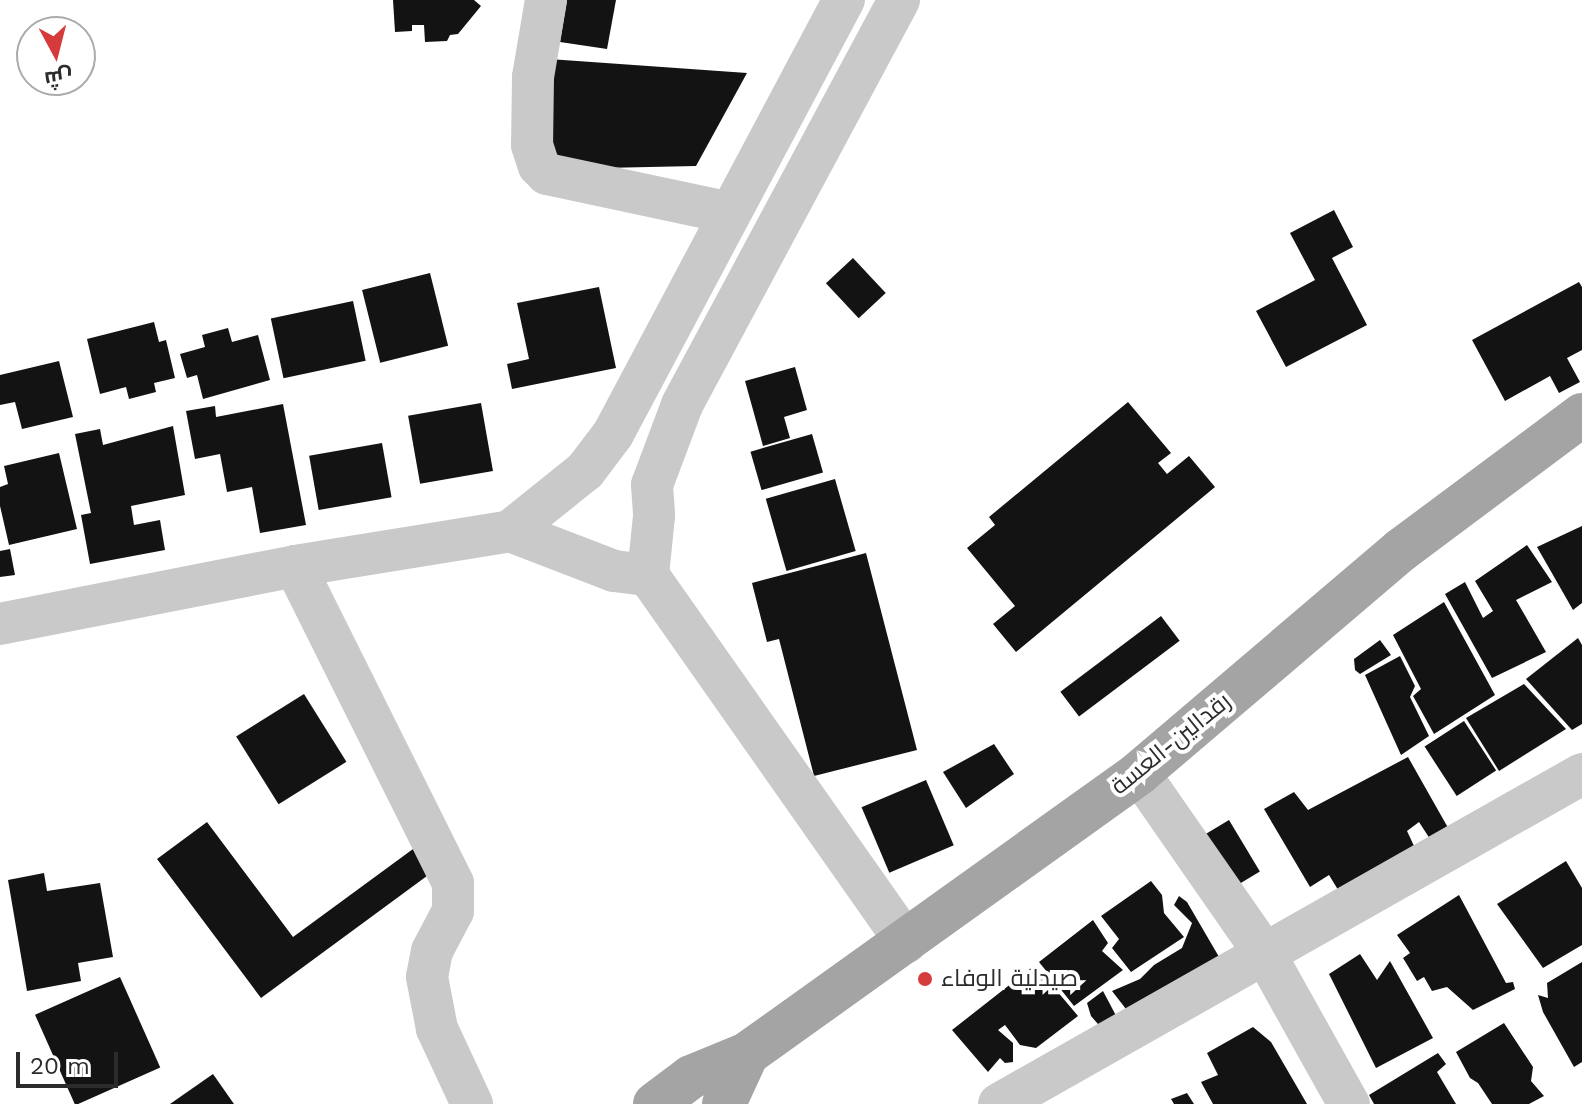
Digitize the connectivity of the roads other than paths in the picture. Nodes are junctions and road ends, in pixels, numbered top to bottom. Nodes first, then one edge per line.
1 (546, 0) edge
2 (844, 0) edge
3 (899, 0) edge
4 (730, 213) junction
5 (1582, 415) edge
6 (605, 445) junction
7 (657, 472) junction
8 (510, 531) junction
9 (295, 566) junction
10 (648, 575) junction
11 (0, 624) edge
12 (1139, 773) junction
13 (1582, 774) edge
14 (906, 942) junction
15 (1265, 954) junction
16 (747, 1054) junction
17 (701, 1090) edge
18 (472, 1104) edge
19 (655, 1104) edge
20 (724, 1104) edge
21 (999, 1104) edge
22 (1349, 1104) edge

1 - 4 street
2 - 4 street
3 - 7 street
4 - 6 street
5 - 12 main road, رقدالين-العسة
6 - 7 street
6 - 8 street
7 - 10 street
8 - 9 street
8 - 10 street
9 - 11 street
9 - 18 street
10 - 14 street
12 - 14 main road, رقدالين-العسة
12 - 15 street
13 - 15 street
14 - 16 main road, رقدالين-العسة
15 - 21 street
15 - 22 street
16 - 17 main road, رقدالين-العسة
16 - 20 main road
17 - 19 main road, رقدالين-العسة

